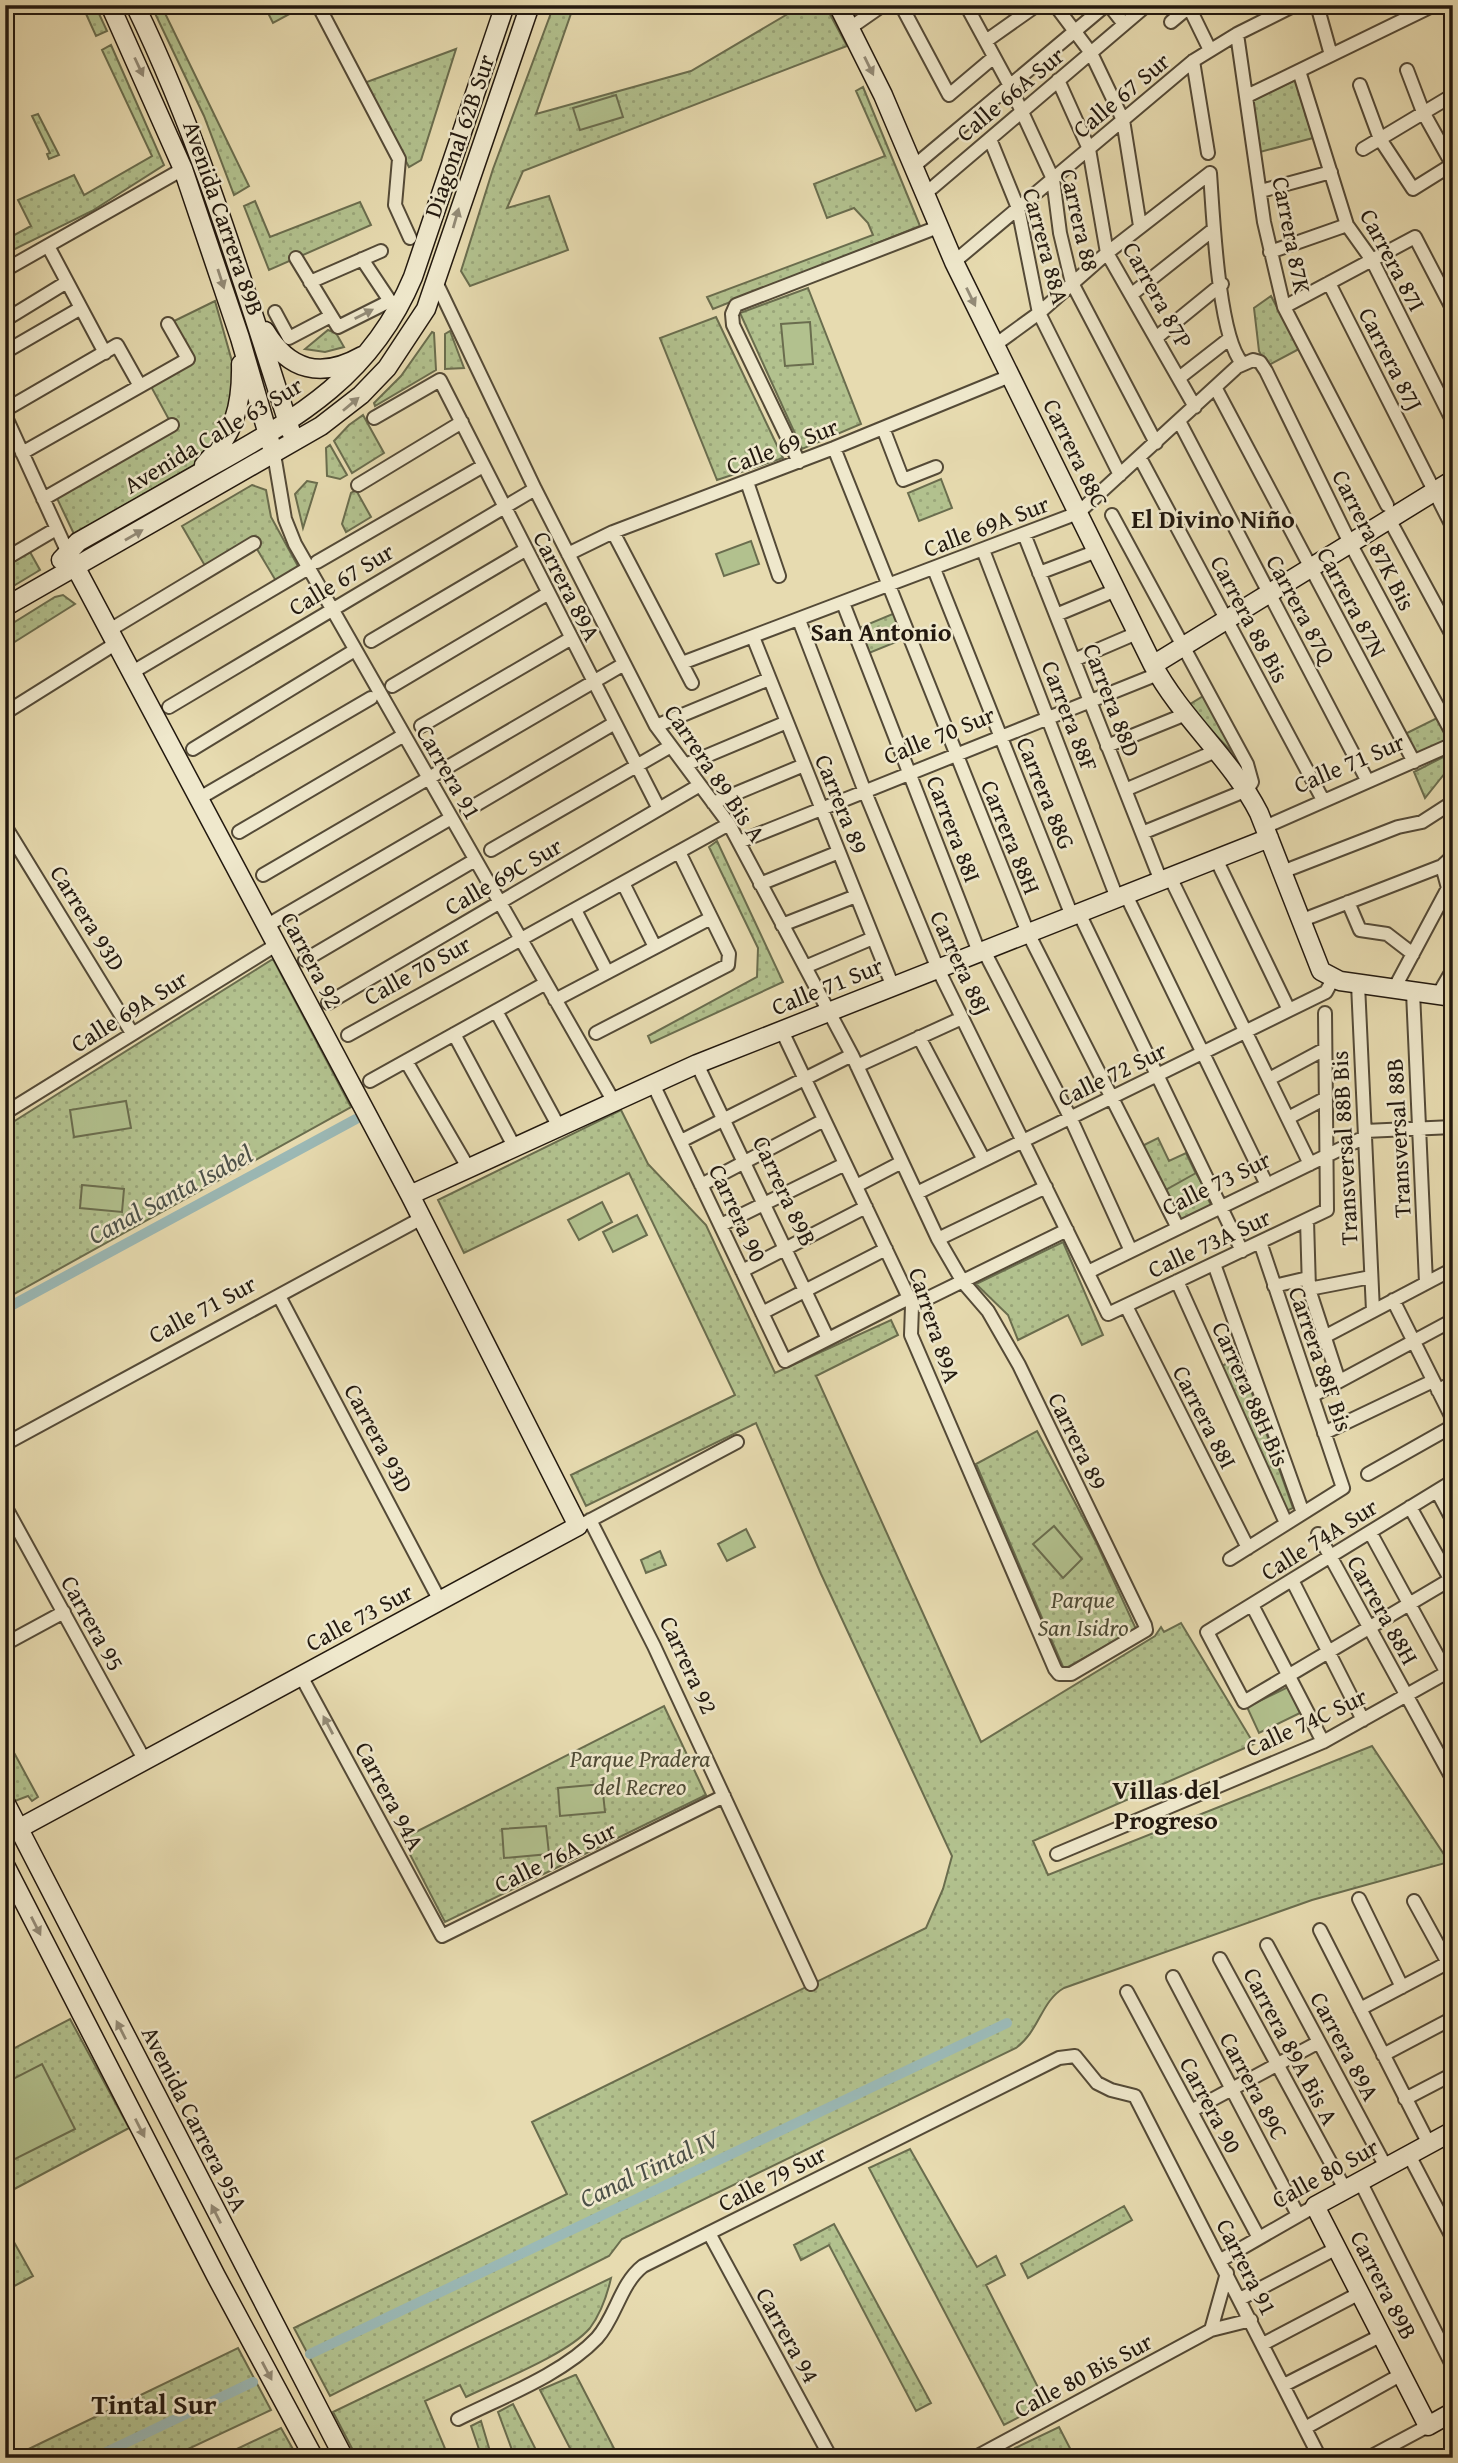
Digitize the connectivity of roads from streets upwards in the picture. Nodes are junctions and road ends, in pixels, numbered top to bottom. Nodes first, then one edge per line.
1 (110, 5) edge
2 (135, 5) edge
3 (318, 5) edge
4 (505, 5) edge
5 (530, 5) edge
6 (838, 5) edge
7 (883, 5) edge
8 (901, 5) edge
9 (966, 5) edge
10 (1037, 5) edge
11 (1055, 5) edge
12 (1107, 5) edge
13 (1147, 5) edge
14 (1295, 5) edge
15 (1317, 5) edge
16 (1434, 5) edge
17 (1188, 6) edge
18 (1171, 22) dead end
19 (1125, 24) junction
20 (850, 28) junction
21 (1075, 32) junction
22 (1237, 34) junction
23 (986, 41) junction
24 (1210, 50) junction
25 (1091, 53) junction
26 (1331, 55) junction
27 (994, 57) junction
28 (1194, 61) junction
29 (1406, 70) dead end
30 (1299, 71) junction
31 (1058, 80) junction
32 (1360, 85) dead end
33 (1010, 86) junction
34 (1453, 94) edge
35 (1247, 96) junction
36 (1022, 111) junction
37 (1423, 113) junction
38 (1123, 120) junction
39 (989, 139) junction
40 (1381, 139) junction
41 (1089, 149) junction
42 (1363, 149) dead end
43 (1208, 153) dead end
44 (1452, 164) edge
45 (913, 167) junction
46 (183, 169) junction
47 (1331, 172) junction
48 (1053, 179) junction
49 (932, 188) dead end
50 (1261, 191) junction
51 (1018, 208) junction
52 (1347, 225) junction
53 (1140, 226) junction
54 (938, 227) junction
55 (429, 228) joint
56 (1214, 229) junction
57 (410, 238) dead end
58 (48, 246) junction
59 (381, 251) dead end
60 (1270, 252) junction
61 (1107, 253) junction
62 (296, 258) dead end
63 (362, 259) junction
64 (1372, 260) junction
65 (954, 262) junction
66 (5, 270) edge
67 (67, 282) junction
68 (310, 282) junction
69 (1072, 283) junction
70 (1329, 283) junction
71 (437, 284) junction
72 (1222, 284) junction
73 (1132, 294) junction
74 (395, 303) junction
75 (1284, 307) junction
76 (81, 308) junction
77 (1453, 310) edge
78 (275, 312) dead end
79 (1039, 313) junction
80 (255, 315) junction
81 (5, 320) edge
82 (334, 321) junction
83 (168, 324) dead end
84 (1157, 337) junction
85 (240, 338) junction
86 (1229, 339) junction
87 (995, 345) junction
88 (371, 350) junction
89 (5, 352) edge
90 (105, 353) junction
91 (1242, 363) junction
92 (1010, 376) junction
93 (1179, 378) junction
94 (140, 386) junction
95 (1215, 387) junction
96 (1195, 407) junction
97 (5, 412) edge
98 (374, 418) dead end
99 (1179, 421) junction
100 (288, 422) junction
101 (462, 422) junction
102 (1453, 422) edge
103 (172, 425) dead end
104 (883, 428) junction
105 (268, 435) junction
106 (294, 442) junction
107 (1156, 443) junction
108 (834, 448) junction
109 (22, 453) junction
110 (274, 454) junction
111 (1140, 458) junction
112 (799, 462) junction
113 (484, 466) junction
114 (936, 467) dead end
115 (1120, 475) junction
116 (189, 479) junction
117 (1453, 480) edge
118 (747, 482) junction
119 (358, 485) dead end
120 (535, 489) junction
121 (1434, 491) junction
122 (43, 499) junction
123 (504, 507) junction
124 (1388, 512) junction
125 (1078, 513) junction
126 (1112, 515) dead end
127 (1453, 528) edge
128 (56, 529) junction
129 (614, 532) junction
130 (1024, 534) junction
131 (254, 543) dead end
132 (1350, 543) junction
133 (525, 550) junction
134 (983, 550) junction
135 (1097, 551) junction
136 (568, 554) junction
137 (5, 559) edge
138 (71, 560) junction
139 (317, 562) dead end
140 (1310, 568) junction
141 (305, 569) dead end
142 (934, 569) junction
143 (1039, 573) junction
144 (779, 576) dead end
145 (889, 586) junction
146 (1116, 590) junction
147 (1269, 593) junction
148 (547, 594) junction
149 (843, 603) junction
150 (5, 607) edge
151 (332, 608) junction
152 (1056, 615) junction
153 (1227, 619) junction
154 (799, 620) junction
155 (1137, 634) junction
156 (112, 637) junction
157 (753, 637) junction
158 (1453, 637) edge
159 (570, 639) junction
160 (371, 641) dead end
161 (1183, 646) junction
162 (355, 650) junction
163 (1074, 660) junction
164 (682, 663) junction
165 (624, 664) junction
166 (1155, 670) junction
167 (131, 673) junction
168 (769, 678) junction
169 (592, 683) junction
170 (692, 684) dead end
171 (392, 686) dead end
172 (371, 698) dead end
173 (1090, 701) junction
174 (169, 706) dead end
175 (5, 713) edge
176 (1186, 714) junction
177 (1048, 718) junction
178 (787, 722) junction
179 (613, 724) junction
180 (421, 726) dead end
181 (656, 726) junction
182 (404, 735) junction
183 (1453, 735) edge
184 (1001, 737) junction
185 (1453, 744) edge
186 (671, 746) junction
187 (1107, 746) junction
188 (193, 749) dead end
189 (1216, 751) junction
190 (956, 755) junction
191 (1414, 762) junction
192 (685, 765) junction
193 (804, 765) junction
194 (636, 766) junction
195 (909, 774) junction
196 (428, 778) junction
197 (1367, 780) junction
198 (700, 785) junction
199 (1125, 790) junction
200 (1247, 790) junction
201 (864, 792) junction
202 (198, 799) junction
203 (1323, 800) junction
204 (713, 803) junction
205 (1453, 803) edge
206 (659, 809) junction
207 (822, 809) junction
208 (467, 810) dead end
209 (446, 821) dead end
210 (729, 824) junction
211 (5, 827) edge
212 (239, 832) dead end
213 (1267, 832) junction
214 (1142, 833) junction
215 (738, 842) junction
216 (491, 850) dead end
217 (678, 852) junction
218 (839, 852) junction
219 (1453, 856) edge
220 (1216, 859) junction
221 (475, 860) junction
222 (1441, 866) junction
223 (1282, 872) junction
224 (263, 874) dead end
225 (1165, 879) junction
226 (623, 883) junction
227 (760, 884) junction
228 (856, 896) junction
229 (1121, 896) junction
230 (500, 902) junction
231 (1348, 902) junction
232 (575, 910) junction
233 (1076, 914) junction
234 (711, 918) junction
235 (1300, 920) junction
236 (782, 925) junction
237 (266, 926) junction
238 (1028, 933) junction
239 (873, 939) junction
240 (522, 941) junction
241 (276, 944) junction
242 (655, 947) junction
243 (982, 952) junction
244 (1413, 954) junction
245 (305, 960) dead end
246 (805, 967) junction
247 (938, 969) junction
248 (1453, 969) edge
249 (607, 972) junction
250 (546, 983) junction
251 (1358, 984) junction
252 (1330, 986) junction
253 (893, 987) junction
254 (1394, 989) junction
255 (1413, 992) junction
256 (1445, 996) edge
257 (555, 1000) junction
258 (328, 1003) dead end
259 (1289, 1010) junction
260 (496, 1011) junction
261 (828, 1012) junction
262 (1325, 1013) dead end
263 (962, 1018) junction
264 (782, 1031) junction
265 (132, 1032) junction
266 (1245, 1032) junction
267 (596, 1033) dead end
268 (454, 1034) junction
269 (348, 1035) dead end
270 (919, 1037) junction
271 (1325, 1049) junction
272 (1203, 1053) junction
273 (406, 1061) junction
274 (855, 1061) junction
275 (697, 1064) junction
276 (1158, 1074) junction
277 (805, 1079) junction
278 (1269, 1079) junction
279 (370, 1081) dead end
280 (653, 1084) junction
281 (1113, 1097) junction
282 (1326, 1098) junction
283 (614, 1102) junction
284 (5, 1113) edge
285 (1070, 1118) junction
286 (1288, 1118) junction
287 (724, 1119) junction
288 (824, 1120) junction
289 (559, 1127) junction
290 (1453, 1127) edge
291 (1419, 1129) junction
292 (1365, 1134) junction
293 (681, 1141) junction
294 (1023, 1141) junction
295 (515, 1147) junction
296 (1326, 1156) junction
297 (984, 1160) junction
298 (744, 1162) junction
299 (902, 1162) junction
300 (845, 1164) junction
301 (1310, 1164) junction
302 (469, 1168) junction
303 (701, 1185) junction
304 (1267, 1185) junction
305 (856, 1186) junction
306 (1046, 1187) junction
307 (916, 1193) junction
308 (411, 1195) junction
309 (764, 1204) junction
310 (866, 1206) junction
311 (1221, 1207) junction
312 (422, 1218) junction
313 (1307, 1220) junction
314 (721, 1226) junction
315 (1178, 1228) junction
316 (1067, 1230) junction
317 (938, 1239) junction
318 (1259, 1242) junction
319 (785, 1248) junction
320 (886, 1249) junction
321 (1131, 1251) junction
322 (1242, 1251) junction
323 (1214, 1264) junction
324 (1453, 1269) edge
325 (742, 1270) junction
326 (1088, 1272) junction
327 (1371, 1277) junction
328 (1177, 1281) junction
329 (963, 1282) junction
330 (1308, 1283) junction
331 (1426, 1283) junction
332 (1275, 1286) junction
333 (806, 1291) junction
334 (279, 1296) junction
335 (1393, 1300) junction
336 (911, 1302) junction
337 (1126, 1306) junction
338 (1373, 1311) junction
339 (762, 1313) junction
340 (1108, 1314) joint
341 (1453, 1320) edge
342 (1324, 1337) junction
343 (828, 1339) junction
344 (1413, 1341) junction
345 (1339, 1381) junction
346 (1453, 1382) edge
347 (1436, 1386) junction
348 (1312, 1396) junction
349 (1453, 1420) edge
350 (1453, 1426) edge
351 (1324, 1433) junction
352 (737, 1442) dead end
353 (5, 1444) edge
354 (1368, 1474) dead end
355 (1453, 1481) edge
356 (1437, 1491) junction
357 (5, 1506) edge
358 (1410, 1507) junction
359 (1303, 1513) junction
360 (1453, 1521) edge
361 (584, 1523) junction
362 (1286, 1523) junction
363 (1370, 1532) junction
364 (1318, 1534) dead end
365 (1248, 1548) junction
366 (1330, 1556) junction
367 (1230, 1559) dead end
368 (1292, 1580) junction
369 (1452, 1581) edge
370 (440, 1601) junction
371 (1409, 1604) junction
372 (1252, 1605) junction
373 (64, 1612) junction
374 (1369, 1628) junction
375 (5, 1644) edge
376 (1328, 1652) junction
377 (1059, 1674) joint
378 (1451, 1675) edge
379 (301, 1676) junction
380 (1289, 1676) junction
381 (1406, 1695) junction
382 (1363, 1720) junction
383 (1323, 1742) junction
384 (145, 1760) junction
385 (1452, 1779) edge
386 (724, 1796) junction
387 (5, 1802) edge
388 (12, 1832) edge
389 (1057, 1854) dead end
390 (5, 1865) edge
391 (1359, 1899) dead end
392 (1414, 1901) dead end
393 (1320, 1930) dead end
394 (442, 1936) joint
395 (1267, 1945) dead end
396 (1220, 1959) dead end
397 (1451, 1965) edge
398 (1173, 1977) dead end
399 (811, 1984) dead end
400 (1402, 1987) junction
401 (1127, 1992) dead end
402 (1360, 2009) junction
403 (1453, 2018) edge
404 (1319, 2042) junction
405 (1383, 2055) junction
406 (1277, 2064) junction
407 (1453, 2074) edge
408 (1231, 2089) junction
409 (1135, 2096) joint
410 (1405, 2099) junction
411 (1191, 2111) junction
412 (1453, 2131) edge
413 (1429, 2144) junction
414 (1409, 2155) junction
415 (1386, 2167) junction
416 (1353, 2185) junction
417 (1315, 2206) junction
418 (1298, 2215) junction
419 (709, 2233) junction
420 (1259, 2238) junction
421 (1453, 2239) edge
422 (1337, 2248) junction
423 (1221, 2260) junction
424 (1227, 2273) junction
425 (247, 2275) junction
426 (223, 2289) junction
427 (1360, 2293) junction
428 (1240, 2299) junction
429 (269, 2316) junction
430 (1251, 2320) junction
431 (244, 2328) junction
432 (1211, 2330) junction
433 (1382, 2335) junction
434 (1263, 2344) junction
435 (1453, 2367) edge
436 (1402, 2374) junction
437 (1284, 2385) junction
438 (1453, 2412) edge
439 (458, 2419) dead end
440 (1428, 2426) junction
441 (1305, 2428) junction
442 (313, 2458) edge
443 (344, 2458) edge
444 (831, 2458) edge
445 (974, 2458) edge
446 (1320, 2458) edge
447 (1368, 2458) edge

1 -> 46 street, Avenida Carrera 89B
2 - 80 street, Avenida Carrera 89B
3 - 57 street
4 - 55 street, Diagonal 62B Sur
71 -> 5 street, Diagonal 62B Sur
6 - 20 street, Carrera 88C
7 - 20 street
8 - 27 street
9 - 23 street, Carrera 88
10 - 23 street
11 - 21 street
12 - 19 street
12 - 21 street
13 - 19 street, Calle 66A Sur
14 - 22 street, Calle 67 Sur
15 - 26 street
16 - 26 street
17 - 18 street
17 - 24 street
19 - 25 street, Calle 66A Sur
20 -> 45 street, Carrera 88C
21 - 25 street
21 - 33 street
22 - 24 street, Calle 67 Sur
22 - 35 street, Carrera 87K
23 - 27 street, Carrera 88
24 - 28 street, Calle 67 Sur
25 - 31 street, Calle 66A Sur
25 - 38 street
26 - 30 street
27 - 33 street, Carrera 88
28 - 38 street, Calle 67 Sur
28 - 43 street
29 - 37 street
30 - 35 street
30 - 47 street, Carrera 87I
31 - 36 street, Calle 66A Sur
31 - 41 street, Carrera 87P
32 - 40 street
33 - 36 street, Carrera 88
33 - 45 street
34 - 37 street
35 - 50 street, Carrera 87K
36 - 39 street, Calle 66A Sur
36 - 48 street, Carrera 88
37 - 40 street
37 - 44 street
38 - 41 street, Calle 67 Sur
38 - 53 street
39 - 49 street, Calle 66A Sur
39 - 51 street, Carrera 88A
40 - 42 street
40 - 44 street
41 - 48 street, Calle 67 Sur
41 - 61 street, Carrera 87P
45 - 54 street, Carrera 88C
46 - 58 street
46 -> 85 street, Avenida Carrera 89B
47 - 50 street
47 - 52 street, Carrera 87I
48 - 51 street, Calle 67 Sur
48 - 69 street, Carrera 88
50 - 60 street, Carrera 87K
51 - 65 street, Calle 67 Sur
51 - 79 street, Carrera 88A
52 - 60 street
52 - 64 street, Carrera 87I
53 - 56 street
53 - 61 street
54 - 65 street, Carrera 88C
54 - 112 street
55 - 74 street, Avenida Calle 63 Sur
56 - 72 street
56 - 73 street
58 - 66 street
58 - 67 street
59 - 63 street
60 - 75 street, Carrera 87K
61 - 69 street
61 - 73 street, Carrera 87P
62 - 68 street
63 - 68 street
63 - 74 street
64 - 70 street
64 - 77 street
64 - 102 street, Carrera 87I
65 -> 87 street, Carrera 88C
67 - 76 street
67 - 81 street
68 - 82 street
69 - 79 street
69 - 107 street, Carrera 88
70 - 75 street
70 - 121 street, Carrera 87J
106 -> 71 street, Avenida Calle 63 Sur
71 - 120 street, Carrera 89 Bis A
72 - 84 street
72 - 86 street
73 - 84 street, Carrera 87P
82 -> 74 street
74 - 88 street, Avenida Calle 63 Sur
75 - 124 street, Carrera 87K
76 - 89 street
76 - 90 street
78 - 82 street
79 - 87 street
79 - 115 street, Carrera 88A
80 - 88 street
80 - 100 street, Avenida Carrera 89B
83 - 94 street
84 - 93 street, Carrera 87P
85 - 105 street, Avenida Carrera 89B
85 - 116 street
86 - 91 street
86 - 93 street
87 - 92 street, Carrera 88C
88 - 100 street, Avenida Calle 63 Sur
90 - 94 street
90 - 97 street
91 - 95 street, Calle 69A Sur
91 - 132 street, Carrera 87K Bis
92 - 104 street, Calle 69 Sur
92 - 125 street, Carrera 88C
93 - 96 street, Carrera 87P
94 - 109 street
95 - 96 street, Calle 69A Sur
95 - 140 street, Carrera 87N
96 - 99 street, Calle 69A Sur
97 - 109 street, Carrera 92
98 - 101 street, Carrera 89A
99 - 107 street, Calle 69A Sur
99 - 147 street, Carrera 87Q
100 - 105 street, Avenida Calle 63 Sur
100 - 106 street, Avenida Carrera 89B
101 - 113 street, Carrera 89A
101 - 119 street
103 - 122 street
104 - 108 street, Calle 69 Sur
104 - 114 street
105 - 110 street, Avenida Carrera 89B
105 - 116 street, Avenida Calle 63 Sur
106 - 110 street, Avenida Calle 63 Sur
107 - 111 street, Calle 69A Sur
108 - 112 street, Calle 69 Sur
108 - 145 street, Carrera 88H
109 - 122 street, Carrera 92
138 -> 110 street, Avenida Calle 63 Sur
110 - 151 street, Carrera 91
111 - 115 street, Calle 69A Sur
111 - 153 street, Carrera 88 Bis
112 - 118 street, Calle 69 Sur
113 - 123 street, Carrera 89A
113 - 139 street
115 - 125 street, Calle 69A Sur
116 - 138 street, Avenida Calle 63 Sur
117 - 121 street, Calle 70 Sur
118 - 129 street, Calle 69 Sur
118 - 144 street
120 - 123 street, Calle 67 Sur
120 - 136 street, Carrera 89 Bis A
121 - 124 street, Calle 70 Sur
121 - 127 street, Carrera 87J
122 - 128 street, Carrera 92
123 - 133 street, Carrera 89A
123 - 151 street, Calle 67 Sur
124 - 132 street, Calle 70 Sur
124 - 158 street, Carrera 87K
125 - 130 street, Calle 69A Sur
125 - 135 street, Carrera 88C
126 - 161 street
128 - 137 street
128 - 138 street, Carrera 92
129 - 136 street, Calle 69 Sur
129 - 164 street
130 - 134 street, Calle 69A Sur
130 - 143 street, Carrera 88D
131 - 156 street
132 - 140 street, Calle 70 Sur
132 - 183 street, Carrera 87K Bis
133 - 148 street, Carrera 89A
133 - 160 street
134 - 142 street, Calle 69A Sur
134 - 177 street, Carrera 88F
135 - 143 street
135 - 146 street, Carrera 88C
136 - 165 street, Carrera 89 Bis A
138 - 150 street, Avenida Calle 63 Sur
138 - 156 street, Carrera 92
140 - 147 street, Calle 70 Sur
140 - 191 street, Carrera 87N
141 - 167 street
142 - 145 street, Calle 69A Sur
142 - 184 street, Carrera 88G
143 - 152 street, Carrera 88D
145 - 149 street, Calle 69A Sur
145 - 190 street, Carrera 88H
146 - 152 street
146 - 155 street, Carrera 88C
147 - 153 street, Calle 70 Sur
147 - 197 street, Carrera 87Q
148 - 159 street, Carrera 89A
148 - 171 street
149 - 154 street, Calle 69A Sur
149 - 195 street, Carrera 88I
151 - 162 street, Carrera 91
151 - 174 street, Calle 67 Sur
152 - 163 street, Carrera 88D
153 - 161 street, Calle 70 Sur
153 - 203 street, Carrera 88 Bis
154 - 157 street, Calle 69A Sur
154 - 201 street, Carrera 88J
155 - 163 street
155 - 166 street, Carrera 88C
156 - 167 street, Carrera 92
156 - 175 street
157 - 164 street, Calle 69A Sur
157 - 168 street, Carrera 89
159 - 169 street, Carrera 89A
159 - 180 street
161 - 166 street, Calle 70 Sur
161 - 200 street
162 - 182 street, Carrera 91
162 - 188 street
163 - 173 street, Carrera 88D
164 - 170 street
165 - 169 street
165 - 181 street, Carrera 89 Bis A
166 - 173 street, Calle 70 Sur
166 - 176 street, Carrera 88C
167 - 202 street, Carrera 92
168 - 178 street, Carrera 89
168 - 181 street
169 - 179 street, Carrera 89A
169 - 196 street
172 - 202 street
173 - 177 street, Calle 70 Sur
173 - 187 street, Carrera 88D
176 - 187 street
176 - 189 street, Carrera 88C
177 - 184 street, Calle 70 Sur
177 - 229 street, Carrera 88F
178 - 192 street
178 - 193 street, Carrera 89
179 - 194 street, Carrera 89A
179 - 208 street
181 - 186 street, Carrera 89 Bis A
182 - 196 street, Carrera 91
182 - 212 street
184 - 190 street, Calle 70 Sur
184 - 233 street, Carrera 88G
185 - 191 street, Calle 71 Sur
186 - 192 street, Carrera 89 Bis A
186 - 194 street
187 - 199 street, Carrera 88D
189 - 199 street
189 - 200 street, Carrera 88C
190 - 195 street, Calle 70 Sur
190 - 238 street, Carrera 88H
191 - 197 street, Calle 71 Sur
192 - 198 street, Carrera 89 Bis A
193 - 204 street
193 - 207 street, Carrera 89
194 - 206 street, Carrera 89A
194 - 216 street
195 - 201 street, Calle 70 Sur
195 - 243 street, Carrera 88I
196 - 221 street, Carrera 91
196 - 224 street
197 - 203 street, Calle 71 Sur
198 - 204 street, Carrera 89 Bis A
198 - 206 street, Calle 69C Sur
199 - 214 street, Carrera 88D
200 - 213 street, Carrera 88C
200 - 214 street
201 - 207 street, Calle 70 Sur
201 - 247 street, Carrera 88J
202 - 237 street, Carrera 92
203 - 213 street, Calle 71 Sur
204 - 210 street, Carrera 89 Bis A
205 - 223 street
206 - 230 street, Calle 69C Sur
207 - 215 street, Calle 70 Sur
207 - 218 street, Carrera 89
209 - 237 street
210 - 215 street, Carrera 89 Bis A
210 - 217 street, Calle 70 Sur
211 - 265 street, Carrera 93D
213 - 220 street, Calle 71 Sur
213 - 223 street, Carrera 88C
214 - 225 street, Carrera 88D
215 - 227 street, Carrera 89 Bis A
217 - 226 street, Calle 70 Sur
217 - 234 street
218 - 227 street
218 - 228 street, Carrera 89
219 - 222 street
220 - 225 street, Calle 71 Sur
220 - 259 street
221 - 230 street, Carrera 91
221 - 245 street
222 - 231 street
222 - 244 street
223 - 235 street, Carrera 88C
225 - 229 street, Calle 71 Sur
225 - 266 street, Carrera 88D
226 - 232 street, Calle 70 Sur
226 - 242 street
227 - 236 street, Carrera 89 Bis A
228 - 236 street
228 - 239 street, Carrera 89
229 - 233 street, Calle 71 Sur
229 - 272 street, Carrera 88F
230 - 240 street, Carrera 91
230 - 258 street, Calle 69C Sur
231 - 235 street
231 - 244 street
232 - 240 street, Calle 70 Sur
232 - 249 street
233 - 238 street, Calle 71 Sur
233 - 276 street, Carrera 88G
234 - 242 street
234 - 267 street
235 - 252 street, Carrera 88C
236 - 246 street, Carrera 89 Bis A
237 - 241 street, Carrera 92
238 - 243 street, Calle 71 Sur
238 - 281 street, Carrera 88H
239 - 246 street
239 - 253 street, Carrera 89
240 - 250 street, Carrera 91
240 - 269 street, Calle 70 Sur
241 - 265 street, Calle 69A Sur
241 - 308 street, Carrera 92
242 - 249 street
243 - 247 street, Calle 71 Sur
243 - 285 street, Carrera 88I
244 - 254 street
246 - 261 street, Carrera 89 Bis A
247 - 253 street, Calle 71 Sur
247 - 263 street, Carrera 88J
248 - 256 street
249 - 257 street
250 - 257 street, Carrera 91
250 - 260 street
251 - 252 street
251 - 254 street
251 - 292 street, Transversal 88B Bis
252 - 259 street, Calle 72 Sur
253 - 261 street, Calle 71 Sur
254 - 255 street
255 - 256 street
255 - 291 street, Transversal 88B
257 - 283 street, Carrera 91
259 - 266 street, Calle 72 Sur
260 - 268 street
260 - 289 street
261 - 264 street, Calle 71 Sur
261 - 274 street, Carrera 89 Bis A
262 - 271 street
263 - 270 street
263 - 294 street, Carrera 88J
264 - 275 street, Calle 71 Sur
264 - 277 street, Carrera 89A
265 - 284 street, Calle 69A Sur
266 - 272 street, Calle 72 Sur
266 - 278 street, Carrera 88D
268 - 273 street
268 - 295 street
270 - 274 street
270 - 297 street
271 - 278 street
271 - 282 street
272 - 276 street, Calle 72 Sur
272 - 304 street, Carrera 88F
273 - 279 street
273 - 302 street
274 - 277 street
274 - 299 street, Carrera 89 Bis A
275 - 280 street, Calle 71 Sur
275 - 287 street, Carrera 89B
276 - 281 street, Calle 72 Sur
276 - 311 street, Carrera 88G
277 - 287 street
277 - 288 street, Carrera 89A
278 - 286 street, Carrera 88D
280 - 283 street, Calle 71 Sur
280 - 293 street, Carrera 90
281 - 285 street, Calle 72 Sur
281 - 315 street, Carrera 88H
282 - 286 street
282 - 296 street
283 - 289 street, Calle 71 Sur
285 - 294 street, Calle 72 Sur
285 - 321 street, Carrera 88I
286 - 301 street, Carrera 88D
287 - 293 street
287 - 298 street, Carrera 89B
288 - 298 street
288 - 300 street, Carrera 89A
289 - 295 street, Calle 71 Sur
290 - 291 street, Calle 73 Sur
291 - 292 street, Calle 73 Sur
291 - 331 street, Transversal 88B
292 - 296 street, Calle 73 Sur
292 - 327 street, Transversal 88B Bis
293 - 303 street, Carrera 90
294 - 297 street, Calle 72 Sur
294 - 306 street, Carrera 88J
295 - 302 street, Calle 71 Sur
296 - 301 street, Calle 73 Sur
296 - 313 street, Calle 73A Sur
297 - 307 street, Calle 72 Sur
298 - 303 street
298 - 309 street, Carrera 89B
299 - 305 street
299 - 307 street, Carrera 89 Bis A
300 - 305 street, Carrera 89A
300 - 309 street
301 - 304 street, Calle 73 Sur
302 - 308 street, Calle 71 Sur
303 - 314 street, Carrera 90
304 - 311 street, Calle 73 Sur
305 - 310 street, Carrera 89A
306 - 316 street, Carrera 88J
306 - 317 street
307 - 317 street, Carrera 89 Bis A
308 - 312 street, Carrera 92
309 - 314 street
309 - 319 street, Carrera 89B
310 - 319 street
310 - 320 street, Carrera 89A
311 - 315 street, Calle 73 Sur
311 - 322 street, Carrera 88G
312 - 334 street, Calle 71 Sur
312 - 361 street, Carrera 92
313 - 318 street, Calle 73A Sur
313 - 330 street
314 - 325 street, Carrera 90
315 - 321 street, Calle 73 Sur
316 - 326 street, Carrera 88J
316 - 329 street
317 - 329 street, Carrera 89 Bis A
318 - 322 street, Calle 73A Sur
318 - 332 street, Carrera 88F Bis
319 - 325 street
319 - 333 street, Carrera 89B
320 - 333 street
320 - 336 street, Carrera 89A
321 - 326 street, Calle 73 Sur
322 - 323 street, Calle 73A Sur
323 - 328 street, Calle 73A Sur
323 - 359 street
324 - 331 street
325 - 339 street, Carrera 90
326 - 340 street, Carrera 88J
327 - 330 street
327 - 338 street, Transversal 88B Bis
328 - 337 street, Calle 73A Sur
328 - 362 street, Carrera 88H Bis
329 - 336 street
329 - 377 street, Carrera 89
330 - 332 street
330 - 342 street
331 - 335 street
332 - 348 street, Carrera 88F Bis
333 - 339 street
333 - 343 street, Carrera 89B
334 - 353 street, Calle 71 Sur
334 - 370 street, Carrera 93D
335 - 338 street
335 - 344 street
336 - 343 street
336 - 377 street, Carrera 89A
337 - 340 street, Calle 73A Sur
337 - 365 street, Carrera 88I
338 - 342 street
339 - 343 street, Carrera 90
341 - 344 street
342 - 345 street
344 - 345 street
344 - 347 street
345 - 348 street
346 - 347 street
347 - 349 street
347 - 351 street
348 - 351 street, Carrera 88F Bis
350 - 354 street
351 - 359 street, Carrera 88F Bis
352 - 361 street, Calle 73 Sur
355 - 356 street, Calle 74A Sur
356 - 358 street, Calle 74A Sur
356 - 360 street
357 - 373 street, Carrera 95
358 - 363 street, Calle 74A Sur
358 - 369 street
359 - 362 street
361 - 370 street, Calle 73 Sur
361 - 386 street, Carrera 92
362 - 365 street
363 - 366 street, Calle 74A Sur
363 - 371 street
364 - 366 street, Carrera 88H
365 - 367 street
366 - 368 street, Calle 74A Sur
366 - 374 street, Carrera 88H
368 - 372 street, Calle 74A Sur
368 - 376 street
369 - 371 street
370 - 379 street, Calle 73 Sur
371 - 374 street
371 - 378 street
372 - 380 street
372 - 380 street, Calle 74A Sur
373 - 375 street
373 - 384 street, Carrera 95
374 - 376 street
374 - 381 street, Carrera 88H
376 - 380 street
376 - 382 street
378 - 381 street, Calle 74C Sur
379 - 384 street, Calle 73 Sur
394 -> 379 street, Carrera 94A
380 - 383 street
381 - 382 street, Calle 74C Sur
381 - 385 street, Carrera 88H
382 - 383 street, Calle 74C Sur
383 - 389 street, Calle 74C Sur
384 - 388 street, Calle 73 Sur
386 - 394 street, Calle 76A Sur
386 - 399 street, Carrera 92
387 - 388 street, Avenida Carrera 95A
425 -> 388 street, Avenida Carrera 95A
390 -> 426 street
391 - 400 street
392 - 397 street
393 - 402 street
395 - 404 street, Carrera 89A
396 - 406 street, Carrera 89A Bis A
397 - 400 street
398 - 408 street, Carrera 89C
400 - 402 street
401 - 411 street, Carrera 90
402 - 405 street
403 - 405 street
404 - 406 street
404 - 415 street, Carrera 89A
405 - 410 street
406 - 408 street
406 - 416 street, Carrera 89A Bis A
407 - 410 street
408 - 411 street
408 - 418 street, Carrera 89C
409 - 419 street, Calle 79 Sur
409 - 423 street, Carrera 91
410 - 413 street
411 - 420 street, Carrera 90
412 - 413 street, Calle 80 Sur
413 - 414 street, Calle 80 Sur
414 - 415 street, Calle 80 Sur
414 - 421 street
415 - 416 street, Calle 80 Sur
416 - 417 street, Calle 80 Sur
416 - 435 street, Carrera 89A Bis A
417 - 418 street, Calle 80 Sur
417 - 422 street, Carrera 89B
418 - 420 street, Calle 80 Sur
419 - 439 street, Calle 79 Sur
419 - 444 street, Carrera 94
420 - 423 street, Calle 80 Sur
422 - 427 street, Carrera 89B
422 - 428 street
423 - 424 street, Carrera 91
424 - 428 street, Carrera 91
424 - 432 street
425 - 426 street
425 - 429 street, Avenida Carrera 95A
426 - 431 street
427 - 433 street, Carrera 89B
427 - 434 street
428 - 430 street, Carrera 91
429 - 431 street
429 - 443 street, Avenida Carrera 95A
430 - 432 street, Calle 80 Bis Sur
430 - 434 street, Carrera 91
431 -> 442 street
432 - 445 street, Calle 80 Bis Sur
433 - 436 street, Carrera 89B
433 - 437 street
434 - 437 street, Carrera 91
436 - 440 street, Carrera 89B
436 - 441 street
437 - 441 street, Carrera 91
438 - 440 street
440 - 447 street
441 - 446 street, Carrera 91

